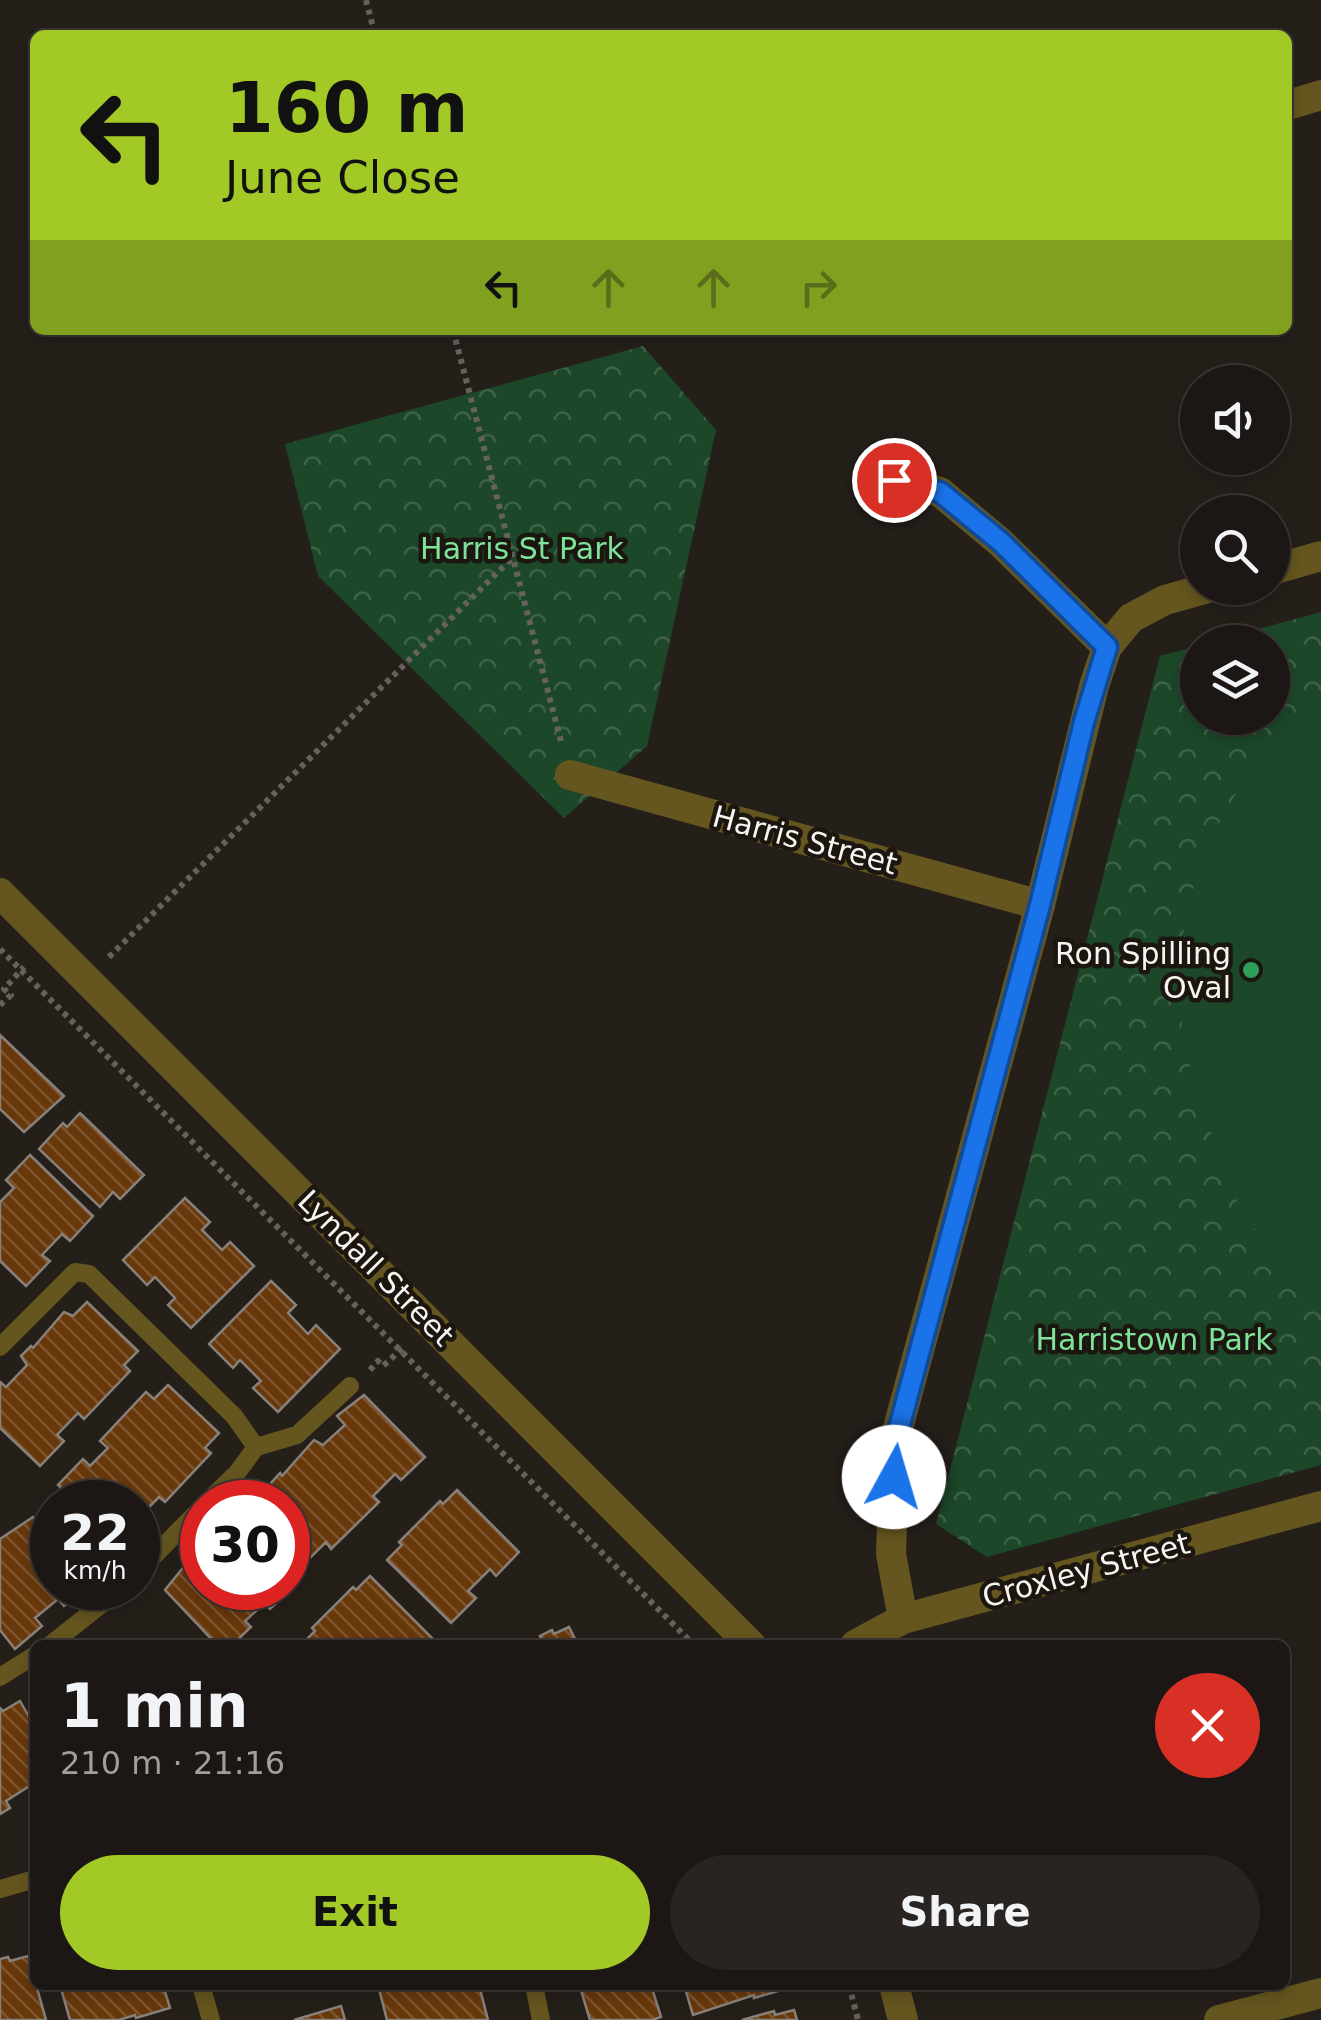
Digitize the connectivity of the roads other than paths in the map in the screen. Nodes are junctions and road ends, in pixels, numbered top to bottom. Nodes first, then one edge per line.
1 (1321, 95) edge
2 (1292, 104) edge
3 (894, 480) dead end
4 (1321, 556) edge
5 (1290, 565) edge
6 (1180, 596) edge
7 (1107, 647) junction
8 (570, 775) road end
9 (0, 893) edge
10 (1040, 905) junction
11 (0, 1346) edge
12 (350, 1386) road end
13 (256, 1447) junction
14 (230, 1480) edge
15 (1321, 1506) edge
16 (180, 1530) edge
17 (160, 1550) edge
18 (94, 1610) edge
19 (903, 1619) junction
20 (56, 1640) edge
21 (746, 1640) edge
22 (864, 1640) edge
23 (30, 1659) edge
24 (0, 1677) edge
25 (30, 1881) edge
26 (0, 1889) edge
27 (203, 1990) edge
28 (535, 1990) edge
29 (895, 1990) edge
30 (1321, 1993) edge
31 (211, 2020) edge
32 (541, 2020) edge
33 (904, 2020) edge
34 (1219, 2020) edge

1 - 2 street
3 - 7 street
4 - 5 street
6 - 7 street
7 - 10 street
8 - 10 street, Harris Street
9 - 21 street, Lyndall Street
10 - 19 street
11 - 13 lane
12 - 13 lane
13 - 14 lane
15 - 19 street, Croxley Street
16 - 17 lane
18 - 20 lane
19 - 22 street, Croxley Street
23 - 24 lane
25 - 26 lane
27 - 31 lane
28 - 32 lane
29 - 33 street
30 - 34 street

